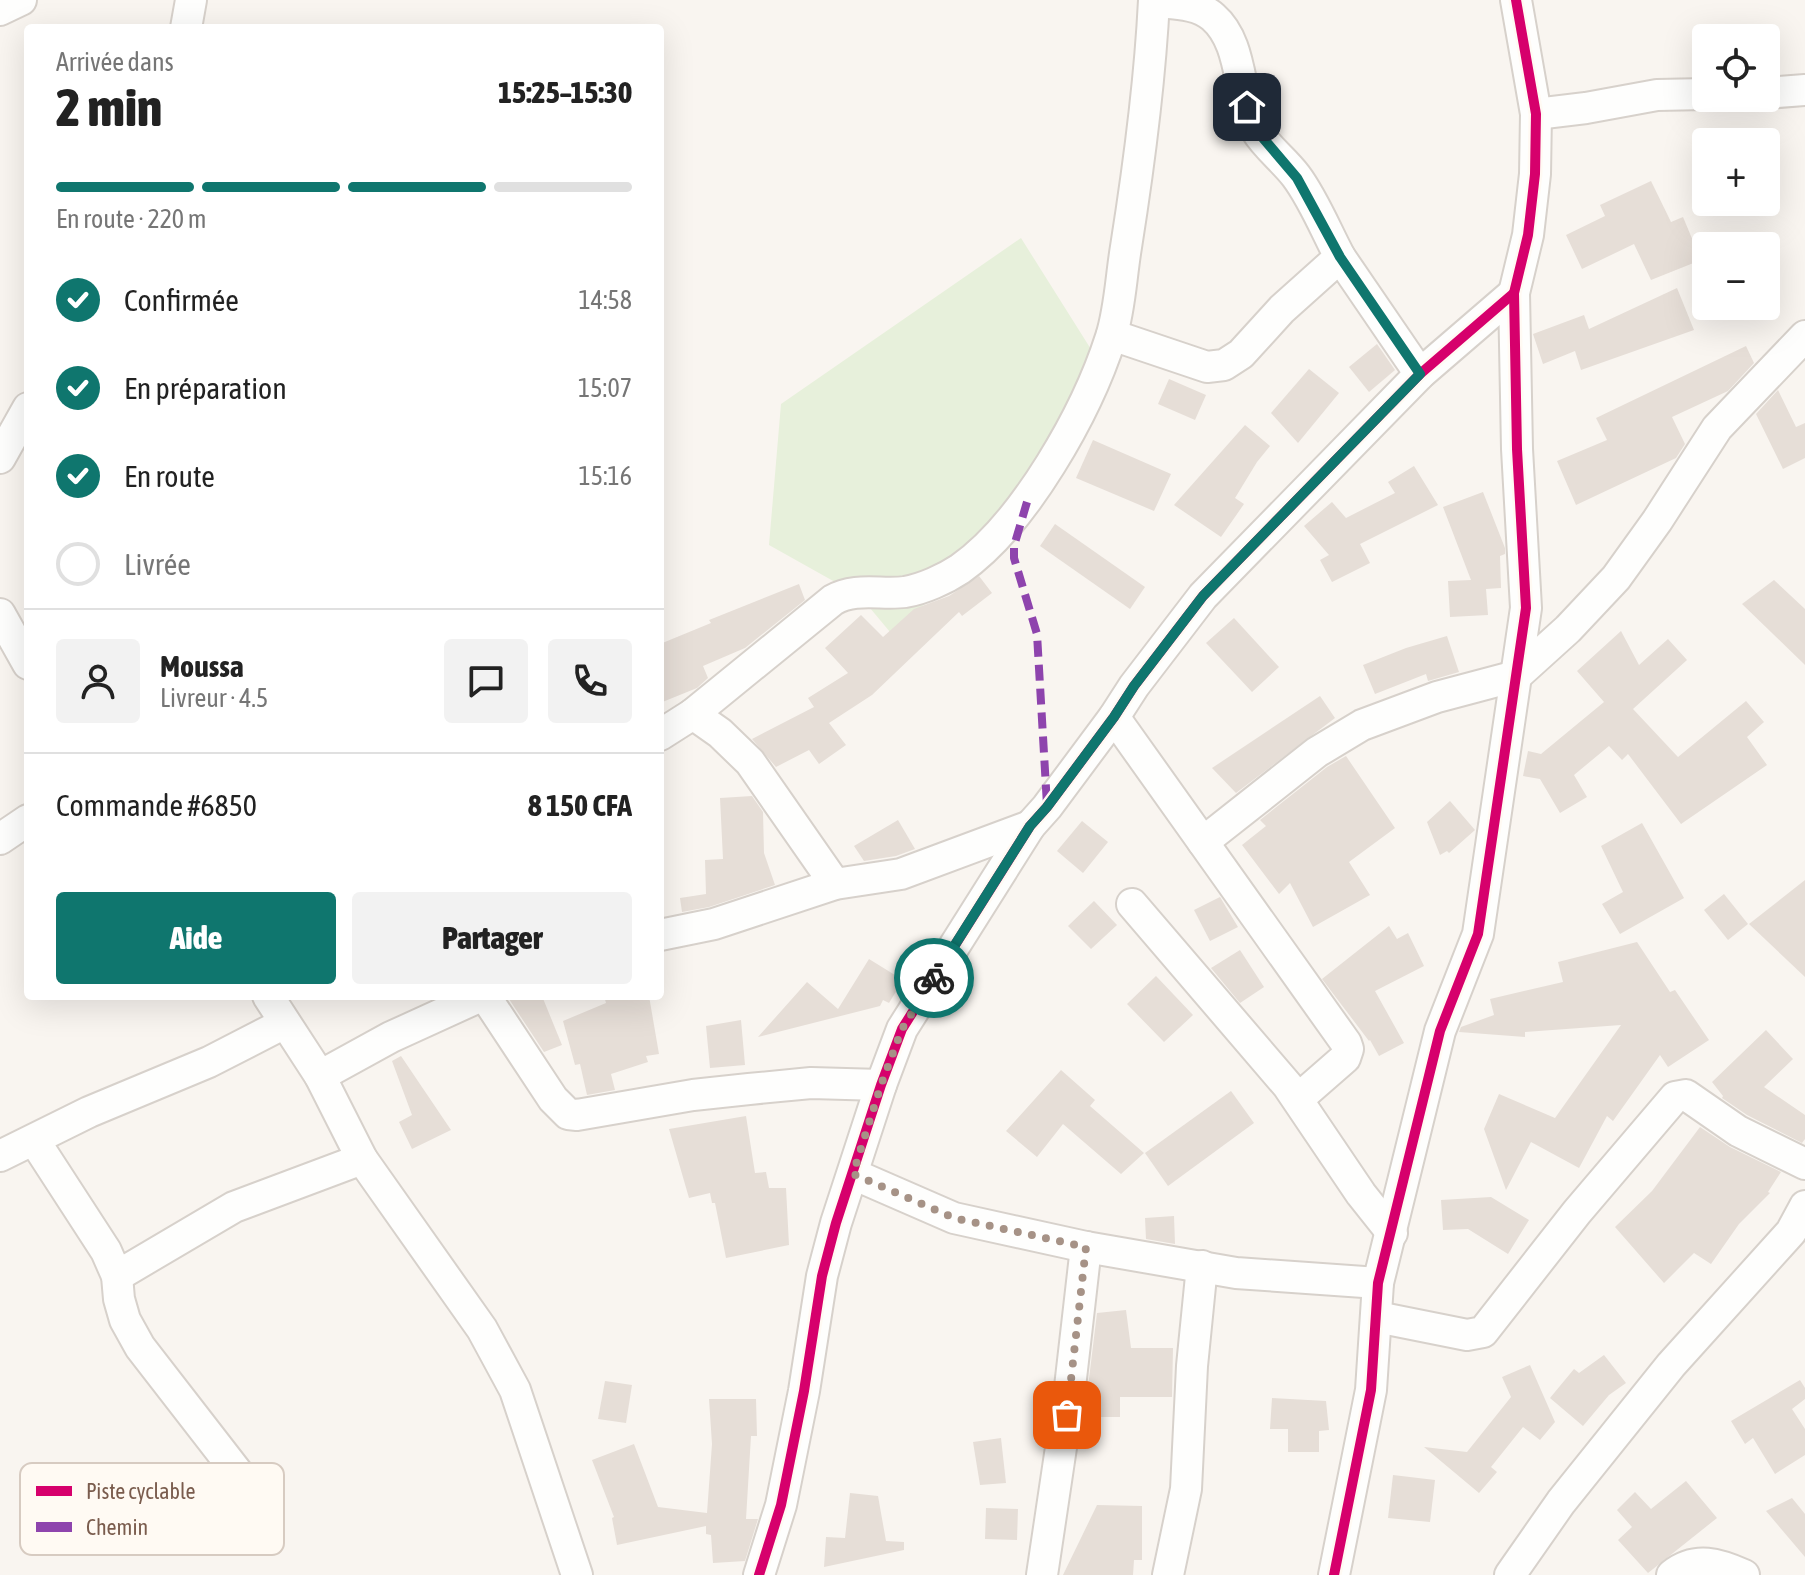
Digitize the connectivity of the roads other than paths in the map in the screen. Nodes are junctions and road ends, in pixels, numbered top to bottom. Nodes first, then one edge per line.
1 (21, 0) edge
2 (191, 0) edge
3 (1516, 0) edge
4 (1154, 1) edge
5 (0, 10) edge
6 (187, 24) edge
7 (1805, 90) edge
8 (1780, 92) edge
9 (1692, 94) edge
10 (1536, 114) junction
11 (1340, 257) junction
12 (1514, 293) junction
13 (1112, 335) junction
14 (1805, 336) edge
15 (1420, 374) junction
16 (24, 415) edge
17 (0, 458) edge
18 (0, 614) edge
19 (24, 657) edge
20 (1516, 676) junction
21 (693, 714) junction
22 (1114, 717) junction
23 (664, 732) edge
24 (24, 823) edge
25 (1030, 826) junction
26 (0, 839) edge
27 (1203, 842) junction
28 (835, 884) junction
29 (1132, 904) dead end
30 (664, 934) edge
31 (271, 1000) edge
32 (474, 1000) edge
33 (486, 1000) edge
34 (285, 1023) junction
35 (320, 1076) junction
36 (881, 1085) junction
37 (1298, 1099) junction
38 (34, 1140) junction
39 (0, 1156) edge
40 (362, 1159) junction
41 (1805, 1164) edge
42 (853, 1174) junction
43 (1805, 1206) edge
44 (1392, 1233) junction
45 (1086, 1247) junction
46 (1202, 1266) junction
47 (117, 1276) junction
48 (1378, 1283) junction
49 (1377, 1317) junction
50 (230, 1463) edge
51 (577, 1575) edge
52 (759, 1575) edge
53 (1042, 1575) edge
54 (1168, 1575) edge
55 (1334, 1575) edge
56 (1510, 1575) edge
57 (1672, 1575) edge
58 (1744, 1575) edge

1 - 5 street
2 - 6 street
3 - 10 street
4 - 11 street
4 - 13 street
7 - 8 street
9 - 10 street
10 - 12 street
11 - 13 street
11 - 15 street
12 - 15 street
12 - 20 street
13 - 21 street
14 - 20 street
15 - 22 street
16 - 17 street
18 - 19 street
20 - 27 street
20 - 44 street
21 - 23 street
21 - 28 street
22 - 25 street
22 - 27 street
24 - 26 street
25 - 28 street
25 - 36 street
27 - 37 street
28 - 30 street
29 - 37 street
31 - 34 street
32 - 35 street
33 - 36 street
34 - 35 street
34 - 38 street
35 - 40 street
36 - 42 street
37 - 44 street
38 - 39 street
38 - 47 street
40 - 47 street
40 - 51 street
41 - 49 street
42 - 45 street
42 - 52 street
43 - 56 street
44 - 48 street
45 - 46 street
45 - 53 street
46 - 48 street
46 - 54 street
47 - 50 street
48 - 49 street
49 - 55 street
57 - 58 street

